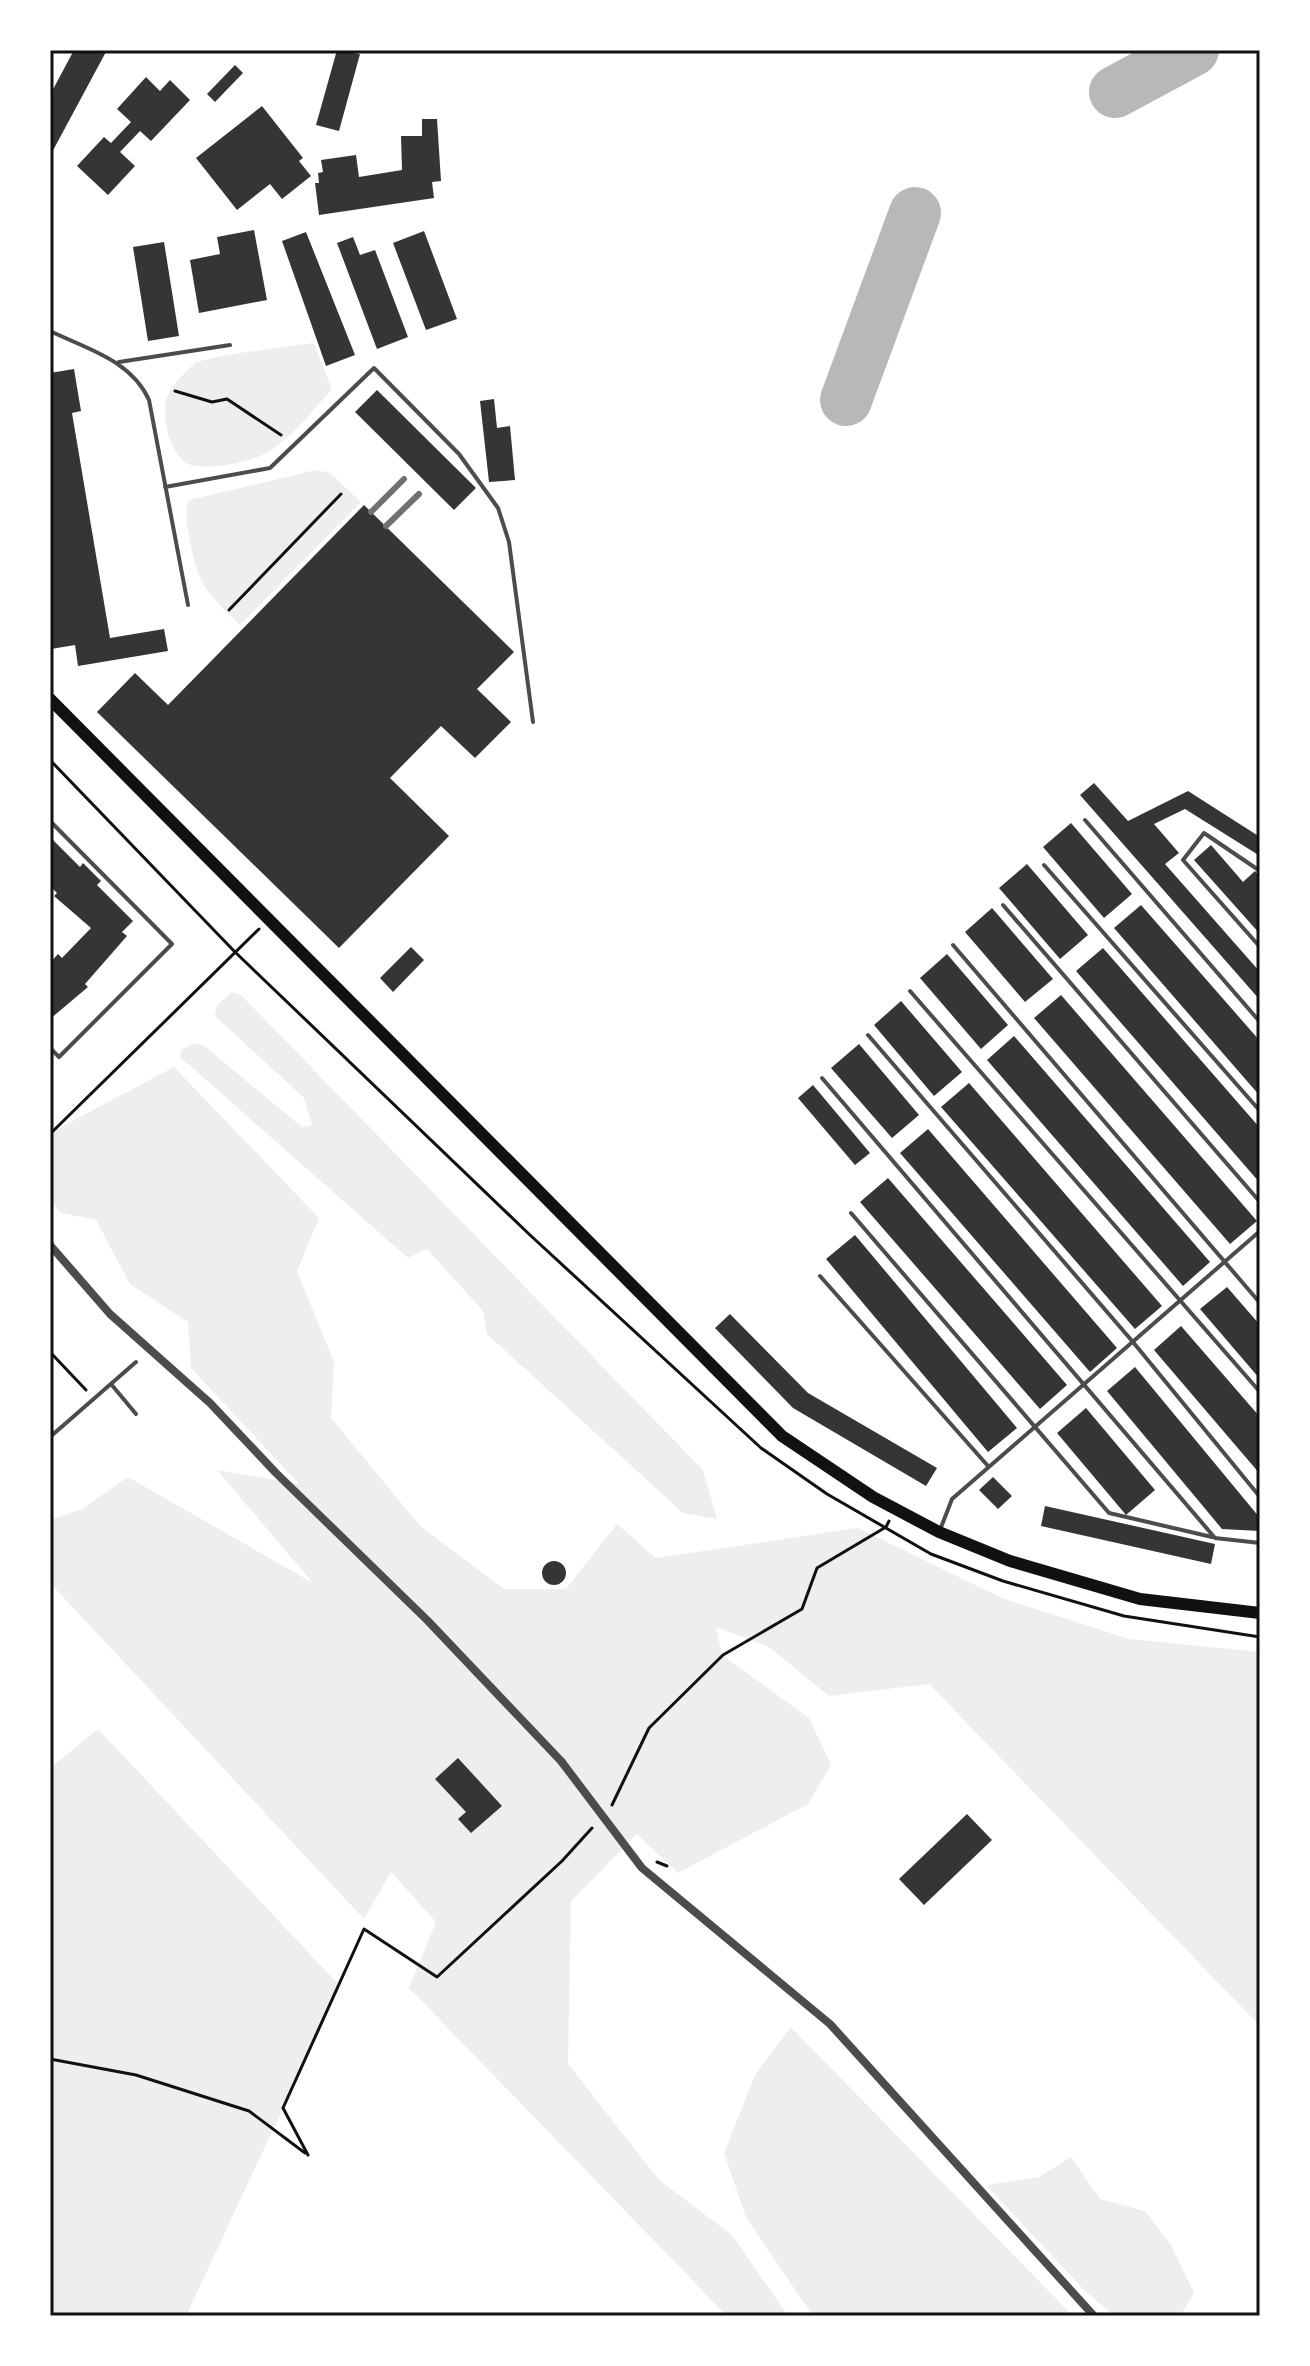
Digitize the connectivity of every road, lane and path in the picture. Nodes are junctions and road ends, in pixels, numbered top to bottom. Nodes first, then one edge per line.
1 (50, 331) edge
2 (230, 345) dead end
3 (117, 363) junction
4 (175, 391) dead end
5 (281, 435) dead end
6 (165, 487) junction
7 (341, 494) dead end
8 (188, 605) dead end
9 (229, 610) dead end
10 (50, 699) edge
11 (533, 722) dead end
12 (1085, 820) dead end
13 (50, 821) edge
14 (1044, 865) dead end
15 (1260, 871) edge
16 (1003, 905) dead end
17 (270, 918) junction
18 (953, 945) dead end
19 (1260, 947) edge
20 (910, 991) dead end
21 (1260, 1022) edge
22 (868, 1035) dead end
23 (50, 1048) edge
24 (822, 1078) dead end
25 (1260, 1111) edge
26 (50, 1134) edge
27 (1260, 1202) edge
28 (851, 1213) dead end
29 (1260, 1231) edge
30 (50, 1245) edge
31 (1225, 1262) junction
32 (820, 1276) dead end
33 (1180, 1301) junction
34 (1260, 1303) edge
35 (1133, 1342) junction
36 (50, 1352) edge
37 (136, 1362) dead end
38 (111, 1384) junction
39 (1083, 1385) junction
40 (1260, 1392) edge
41 (94, 1399) junction
42 (136, 1414) dead end
43 (1034, 1427) junction
44 (50, 1437) edge
45 (988, 1466) junction
46 (1260, 1497) edge
47 (886, 1527) dead end
48 (939, 1532) junction
49 (1215, 1538) junction
50 (1260, 1543) edge
51 (1260, 1613) edge
52 (601, 1818) junction
53 (655, 1861) dead end
54 (667, 1866) dead end
55 (50, 2059) edge
56 (1094, 2316) edge

1 - 3 lane
2 - 3 lane
3 - 6 lane
4 - 5 path
6 - 8 lane
6 - 11 lane
7 - 9 path
10 - 17 main road
12 - 21 lane
13 - 23 lane
14 - 25 lane
15 - 19 lane
16 - 27 lane
17 - 26 path
17 - 48 main road
18 - 31 lane
20 - 33 lane
22 - 35 lane
24 - 39 lane
28 - 43 lane
29 - 31 lane
30 - 52 street
31 - 33 lane
31 - 34 lane
32 - 45 lane
33 - 35 lane
33 - 40 lane
35 - 39 lane
35 - 46 lane
36 - 41 path
37 - 38 lane
38 - 41 lane
38 - 42 lane
39 - 43 lane
39 - 49 lane
41 - 44 lane
43 - 45 lane
43 - 49 lane
45 - 48 lane
47 - 52 path
48 - 51 main road
49 - 50 lane
52 - 55 path
52 - 56 street
53 - 54 path

